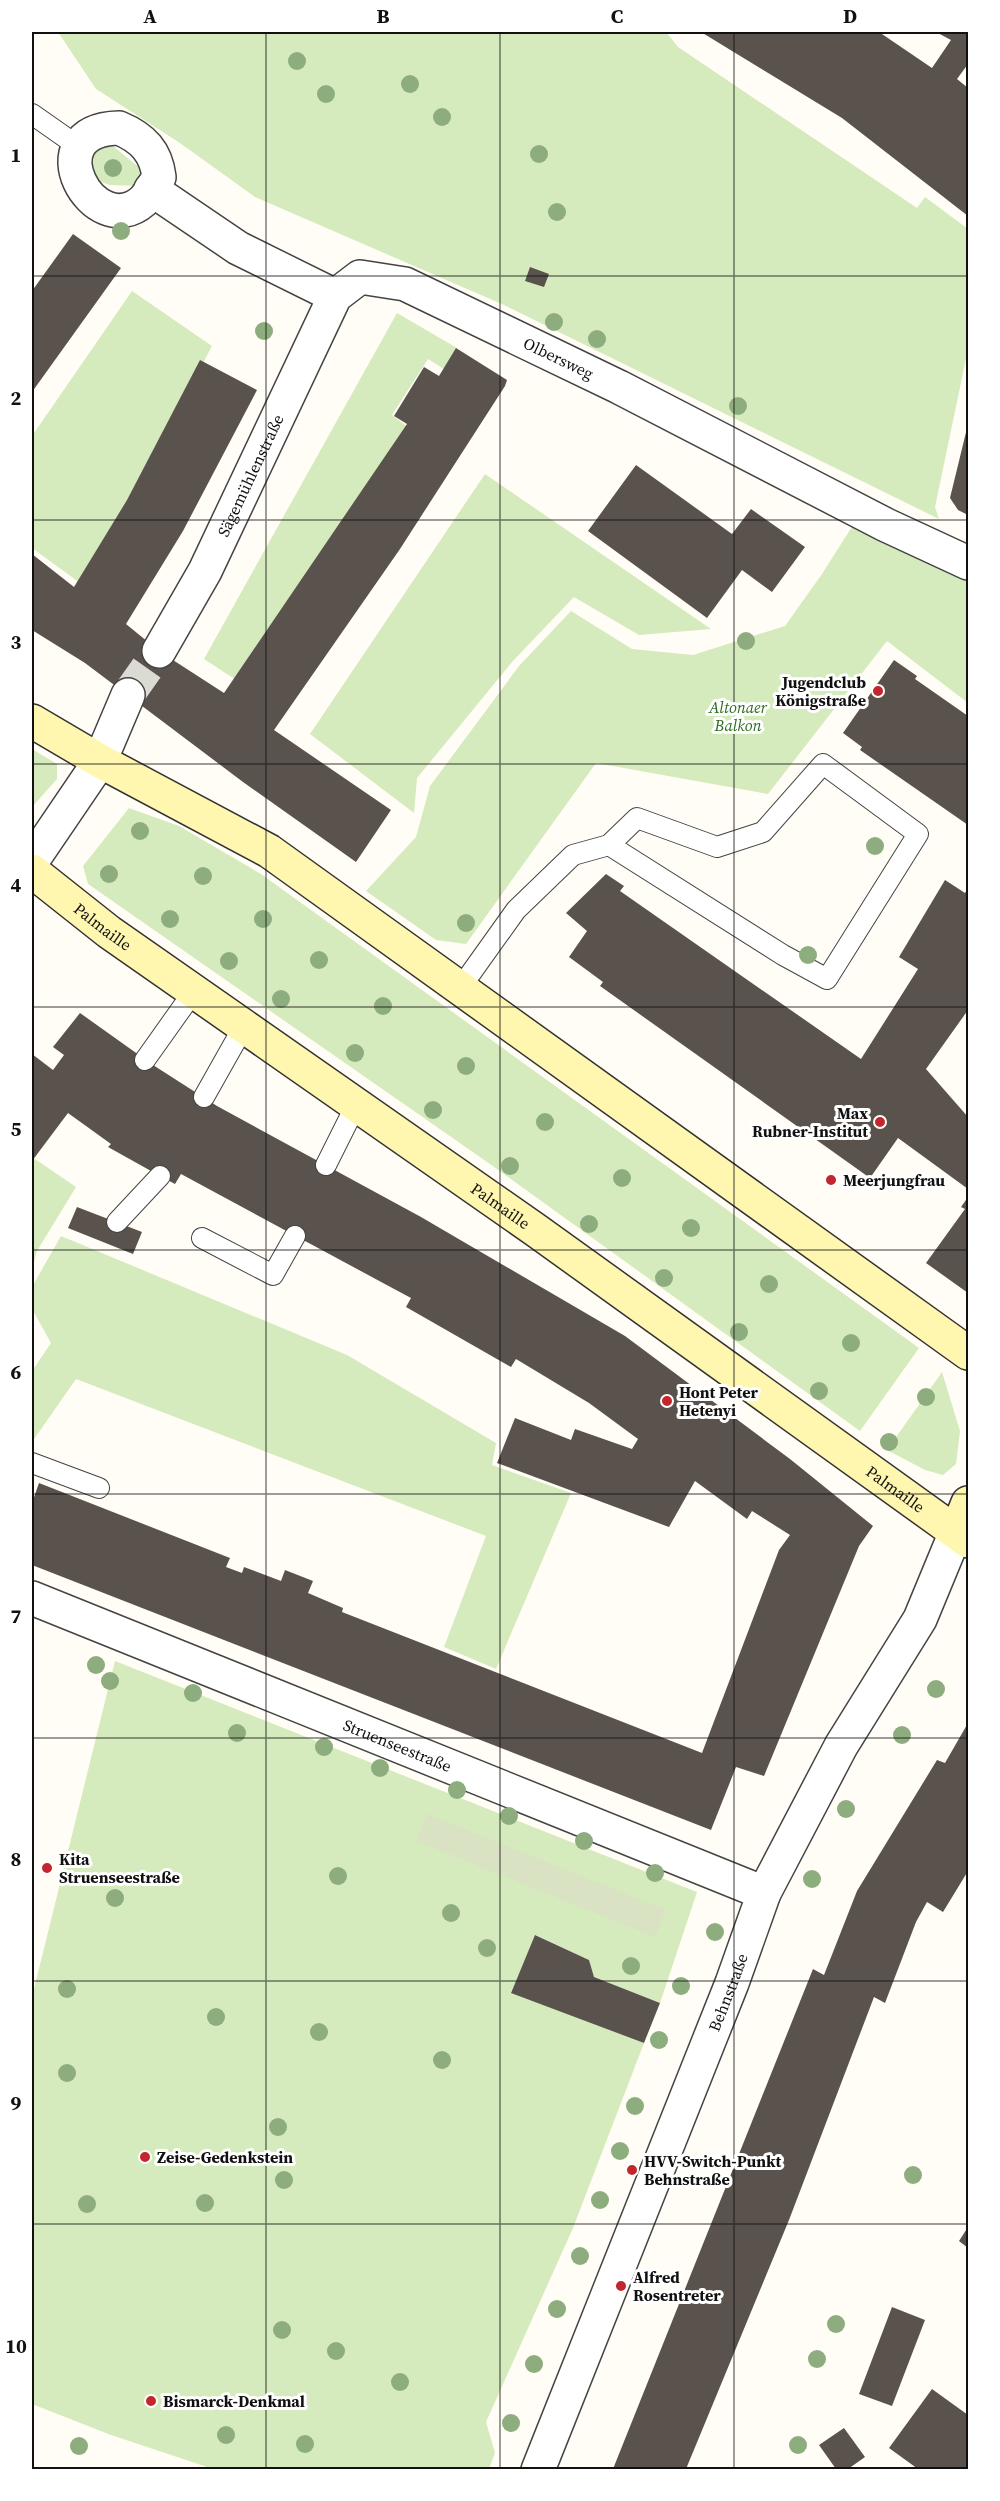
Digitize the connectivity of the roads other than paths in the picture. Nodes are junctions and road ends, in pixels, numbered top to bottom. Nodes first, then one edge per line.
1 (32, 114) edge
2 (79, 147) junction
3 (152, 189) junction
4 (335, 296) junction
5 (969, 563) edge
6 (159, 651) tunnel mouth
7 (128, 695) tunnel mouth
8 (32, 721) edge
9 (100, 761) junction
10 (609, 845) junction
11 (32, 861) edge
12 (32, 871) edge
13 (461, 987) junction
14 (194, 991) junction
15 (244, 1026) junction
16 (145, 1060) dead end
17 (204, 1097) dead end
18 (356, 1105) junction
19 (326, 1165) dead end
20 (159, 1176) dead end
21 (117, 1222) dead end
22 (295, 1236) dead end
23 (202, 1238) dead end
24 (969, 1353) edge
25 (32, 1463) edge
26 (99, 1488) dead end
27 (964, 1525) edge
28 (32, 1598) edge
29 (764, 1893) junction
30 (538, 2469) edge

1 - 2 lane
2 - 3 street
2 - 3 street
3 - 4 street
4 - 5 street, Olbersweg
4 - 6 street, Sägemühlenstraße
7 - 9 street
8 - 9 main road
9 - 11 street
9 - 13 main road
10 - 10 lane
10 - 13 lane
12 - 14 main road, Palmaille
13 - 24 main road
14 - 15 main road, Palmaille
14 - 16 lane
15 - 17 lane
15 - 18 main road, Palmaille
18 - 19 lane
18 - 27 main road, Palmaille
20 - 21 lane
22 - 23 lane
25 - 26 lane
27 - 29 street, Behnstraße
28 - 29 street, Struenseestraße
29 - 30 street, Behnstraße

